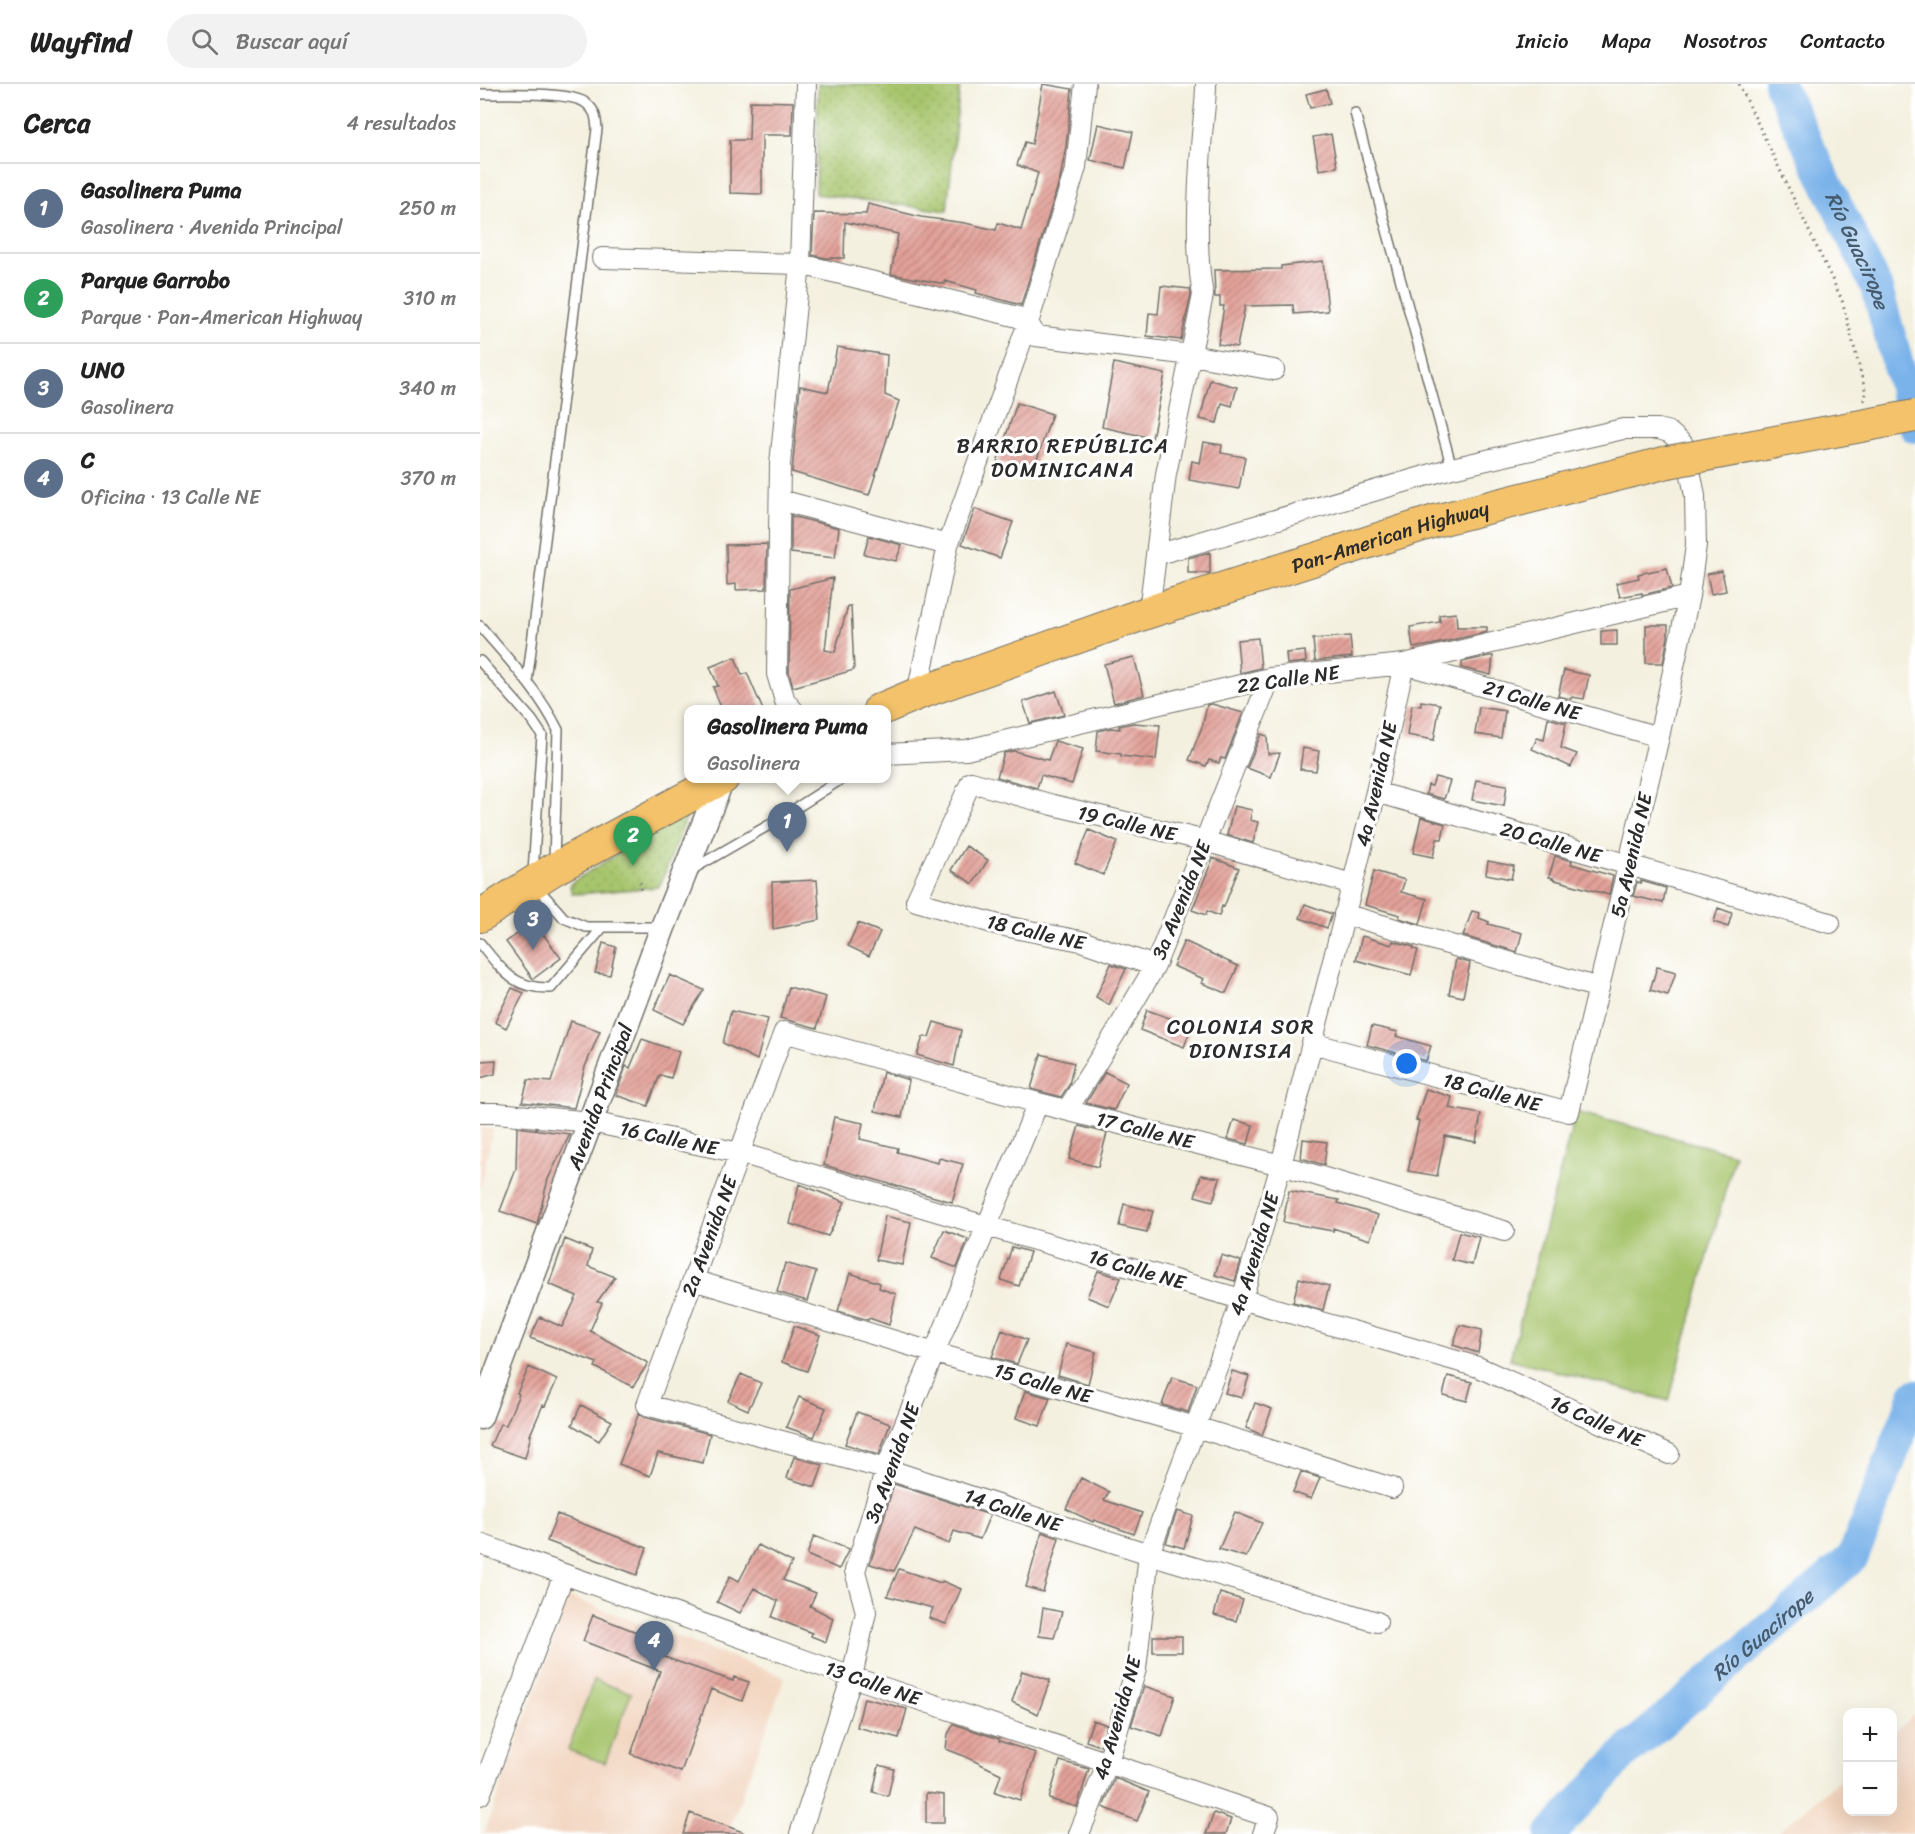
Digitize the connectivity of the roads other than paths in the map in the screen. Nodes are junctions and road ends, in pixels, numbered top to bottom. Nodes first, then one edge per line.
1 (806, 84) edge
2 (1085, 84) edge
3 (1206, 84) edge
4 (480, 94) edge
5 (1355, 113) dead end
6 (602, 258) dead end
7 (800, 264) junction
8 (1028, 322) junction
9 (1191, 355) junction
10 (1274, 370) dead end
11 (1915, 416) edge
12 (1452, 468) junction
13 (780, 500) junction
14 (948, 545) junction
15 (1156, 555) junction
16 (1689, 596) junction
17 (1149, 612) junction
18 (480, 626) edge
19 (480, 661) edge
20 (1404, 664) junction
21 (1270, 678) junction
22 (527, 682) junction
23 (917, 694) junction
24 (789, 705) edge
25 (891, 705) edge
26 (1659, 737) junction
27 (966, 750) junction
28 (891, 754) edge
29 (971, 782) junction
30 (715, 783) edge
31 (720, 783) edge
32 (835, 783) edge
33 (1376, 792) junction
34 (1206, 842) junction
35 (1628, 864) junction
36 (686, 872) junction
37 (543, 876) junction
38 (1352, 884) junction
39 (1344, 914) junction
40 (480, 916) edge
41 (1830, 923) dead end
42 (603, 927) junction
43 (663, 927) junction
44 (480, 943) edge
45 (1155, 966) junction
46 (1599, 988) junction
47 (784, 1032) joint
48 (1312, 1043) junction
49 (1038, 1102) junction
50 (1067, 1110) junction
51 (1569, 1112) joint
52 (480, 1113) edge
53 (591, 1122) junction
54 (740, 1153) junction
55 (1281, 1165) junction
56 (986, 1226) junction
57 (1504, 1231) dead end
58 (693, 1280) junction
59 (1242, 1299) junction
60 (935, 1353) junction
61 (647, 1405) joint
62 (480, 1417) edge
63 (1196, 1427) junction
64 (1669, 1454) dead end
65 (886, 1469) junction
66 (1392, 1488) dead end
67 (480, 1544) edge
68 (1149, 1554) junction
69 (564, 1574) junction
70 (1377, 1622) dead end
71 (852, 1677) junction
72 (1108, 1762) junction
73 (480, 1795) edge
74 (1266, 1826) edge
75 (800, 1834) edge
76 (1079, 1834) edge

1 - 7 street
2 - 8 street
3 - 9 street
4 - 22 lane
5 - 12 lane
6 - 7 street
7 - 8 street
7 - 13 street
8 - 9 street
8 - 14 street
9 - 10 street
9 - 15 street
11 - 17 highway, Pan-American Highway, bridge
12 - 15 street, 5a Avenida NE
12 - 16 street, 5a Avenida NE
13 - 14 street
13 - 24 street
14 - 23 street
15 - 17 street
16 - 20 street, 22 Calle NE
16 - 26 street, 5a Avenida NE
17 - 23 highway, Pan-American Highway
18 - 22 lane
19 - 37 lane
20 - 21 street, 22 Calle NE
20 - 26 street, 21 Calle NE
20 - 33 street, 4a Avenida NE
21 - 27 street, 22 Calle NE
21 - 34 street, 3a Avenida NE
22 - 37 lane
23 - 25 highway, Pan-American Highway
26 - 35 street, 5a Avenida NE
27 - 28 street, 22 Calle NE
27 - 29 street
29 - 34 street, 19 Calle NE
29 - 45 street, 18 Calle NE
30 - 37 highway
31 - 36 street, Avenida Principal
32 - 36 lane
33 - 35 street, 20 Calle NE
33 - 38 street, 4a Avenida NE
34 - 38 street, 19 Calle NE
34 - 45 street, 3a Avenida NE
35 - 41 street, 20 Calle NE
35 - 46 street, 5a Avenida NE
36 - 43 street, Avenida Principal
37 - 40 highway
37 - 42 lane
38 - 39 street, 4a Avenida NE
39 - 46 street
39 - 48 street, 4a Avenida NE
42 - 43 lane
42 - 44 lane
43 - 53 street, Avenida Principal
45 - 50 street, 3a Avenida NE
46 - 51 street, 5a Avenida NE
47 - 49 street, 17 Calle NE
47 - 54 street, 2a Avenida NE
48 - 51 street, 18 Calle NE
48 - 55 street, 4a Avenida NE
49 - 50 street, 17 Calle NE
49 - 56 street, 3a Avenida NE
50 - 55 street, 17 Calle NE
52 - 53 street, 16 Calle NE
53 - 54 street, 16 Calle NE
53 - 62 street, Avenida Principal
54 - 56 street, 16 Calle NE
54 - 58 street, 2a Avenida NE
55 - 57 street, 17 Calle NE
55 - 59 street, 4a Avenida NE
56 - 59 street, 16 Calle NE
56 - 60 street, 3a Avenida NE
58 - 60 street, 15 Calle NE
58 - 61 street, 2a Avenida NE
59 - 63 street, 4a Avenida NE
59 - 64 street, 16 Calle NE
60 - 63 street, 15 Calle NE
60 - 65 street, 3a Avenida NE
61 - 65 street, 14 Calle NE
63 - 66 street, 15 Calle NE
63 - 68 street, 4a Avenida NE
65 - 68 street, 14 Calle NE
65 - 71 street, 3a Avenida NE
67 - 69 street, 13 Calle NE
68 - 70 street, 14 Calle NE
68 - 72 street, 4a Avenida NE
69 - 71 street, 13 Calle NE
69 - 73 street
71 - 72 street, 13 Calle NE
71 - 75 street, 3a Avenida NE
72 - 74 street, 13 Calle NE
72 - 76 street, 4a Avenida NE

